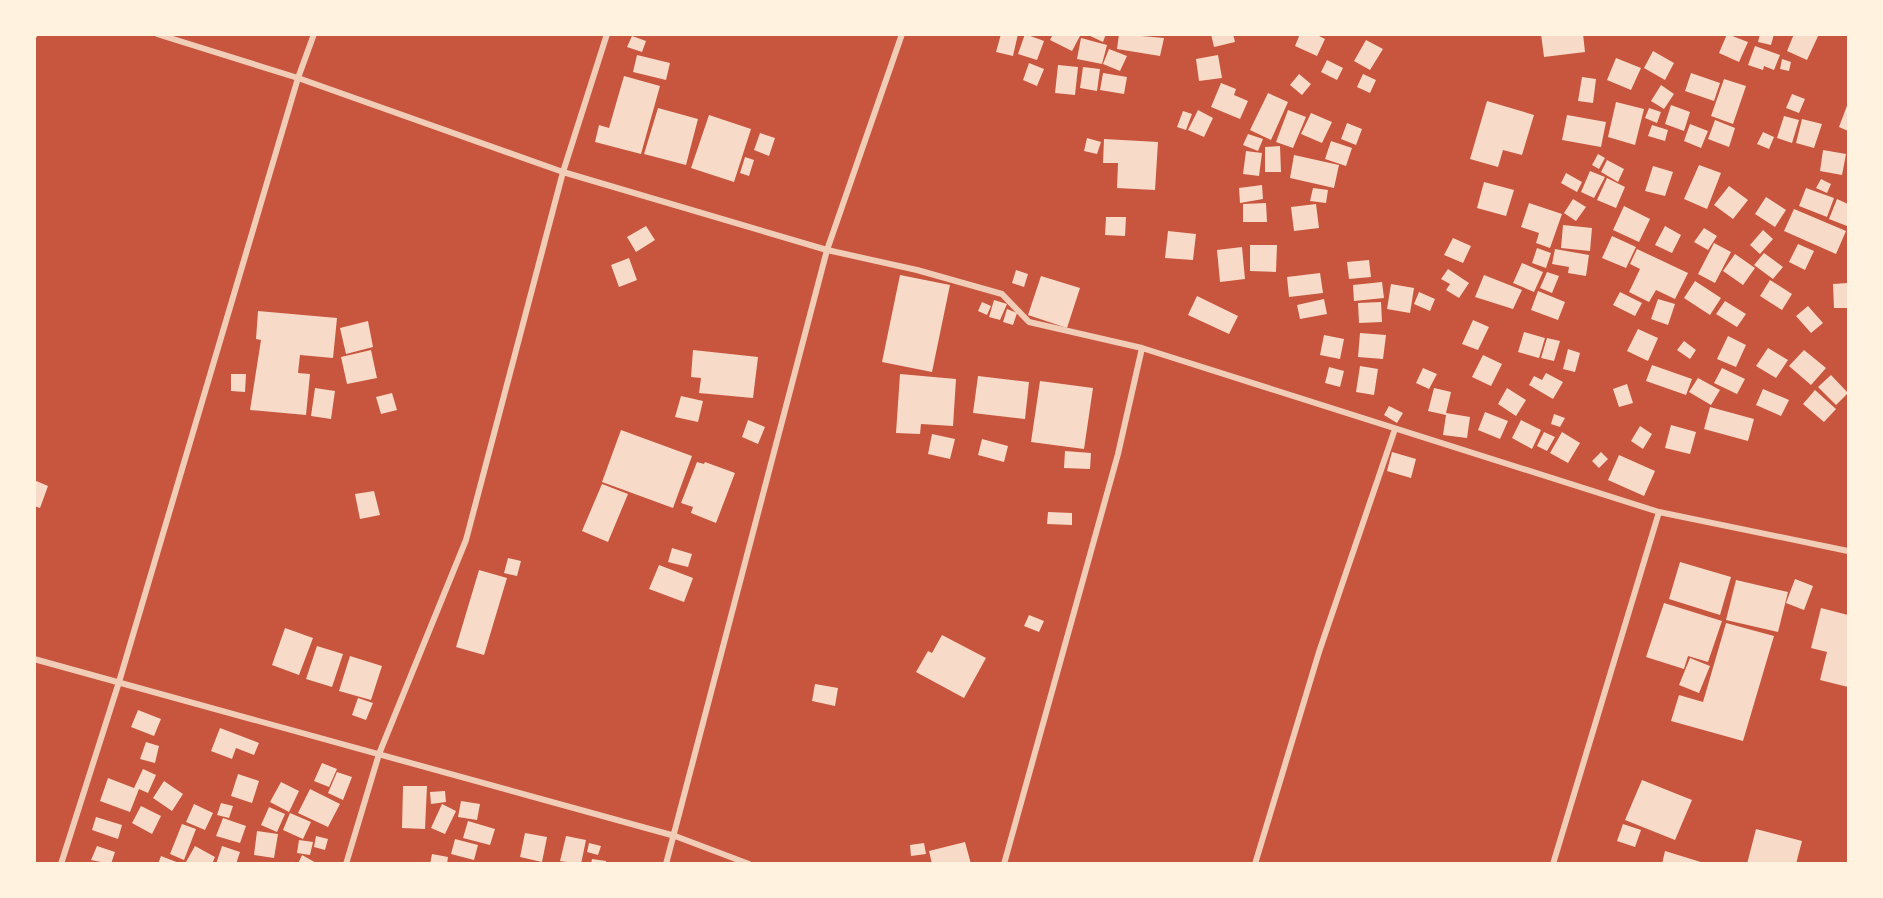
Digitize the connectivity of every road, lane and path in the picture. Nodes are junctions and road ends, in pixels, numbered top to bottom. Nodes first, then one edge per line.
1 (157, 34) edge
2 (314, 34) edge
3 (607, 34) edge
4 (903, 34) edge
5 (298, 78) junction
6 (563, 172) junction
7 (828, 250) junction
8 (1142, 348) junction
9 (1395, 429) junction
10 (1659, 512) junction
11 (1848, 550) edge
12 (34, 659) edge
13 (119, 682) junction
14 (379, 754) junction
15 (675, 836) junction
16 (61, 864) edge
17 (346, 864) edge
18 (666, 864) edge
19 (748, 864) edge
20 (1004, 864) edge
21 (1256, 864) edge
22 (1553, 864) edge

1 - 5 street
2 - 5 street
3 - 6 street
4 - 7 street
5 - 6 street
5 - 13 street
6 - 7 street
6 - 14 street
7 - 8 street
7 - 15 street
8 - 9 street
8 - 20 street
9 - 10 street
9 - 21 street
10 - 11 street
10 - 22 street
12 - 13 street
13 - 14 street
13 - 16 street
14 - 15 street
14 - 17 street
15 - 18 street
15 - 19 street

